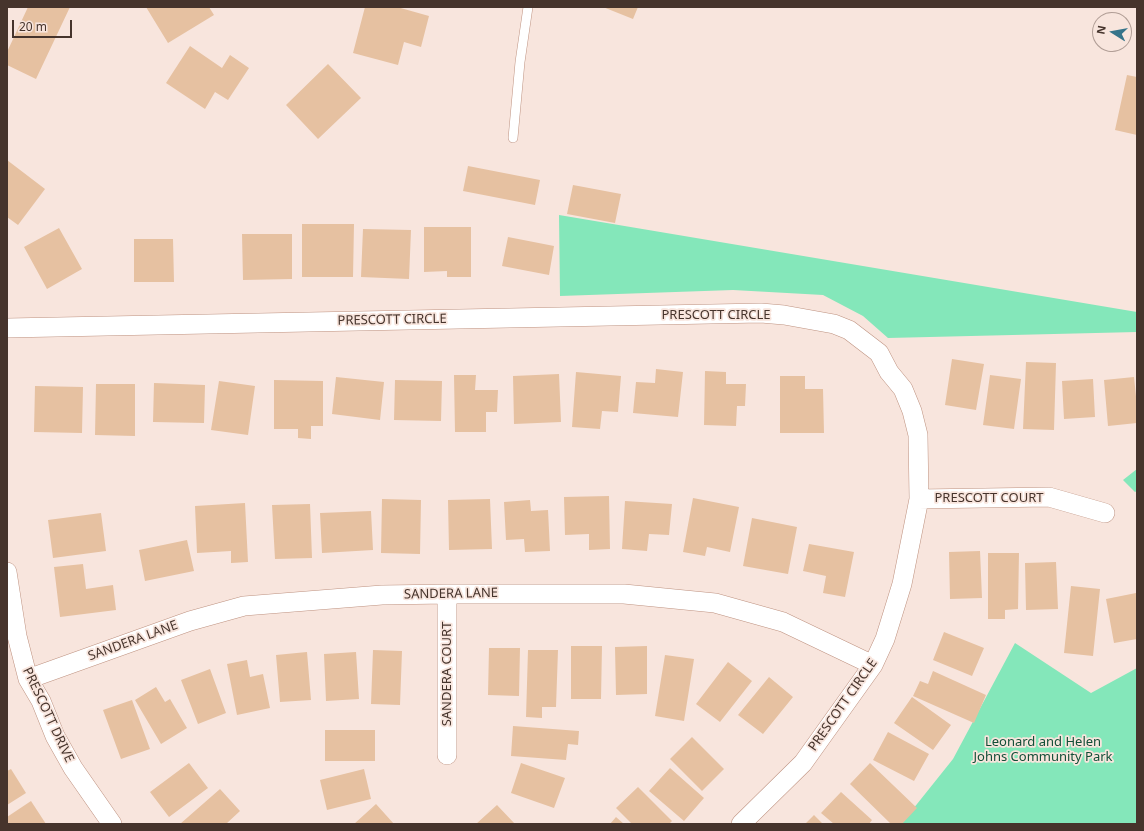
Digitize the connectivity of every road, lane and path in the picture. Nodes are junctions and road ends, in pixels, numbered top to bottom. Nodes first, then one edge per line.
1 (528, 7) edge
2 (513, 138) dead end
3 (7, 328) edge
4 (919, 499) junction
5 (1105, 513) dead end
6 (7, 572) edge
7 (447, 594) junction
8 (873, 665) junction
9 (28, 679) junction
10 (448, 755) dead end
11 (112, 824) edge
12 (741, 824) edge

1 - 2 lane
3 - 4 street, PRESCOTT CIRCLE
4 - 5 street, PRESCOTT COURT
4 - 8 street, PRESCOTT CIRCLE
6 - 9 street, PRESCOTT DRIVE
7 - 8 street, SANDERA LANE
7 - 9 street, SANDERA LANE
7 - 10 street, SANDERA COURT
8 - 12 street, PRESCOTT CIRCLE
9 - 11 street, PRESCOTT DRIVE

